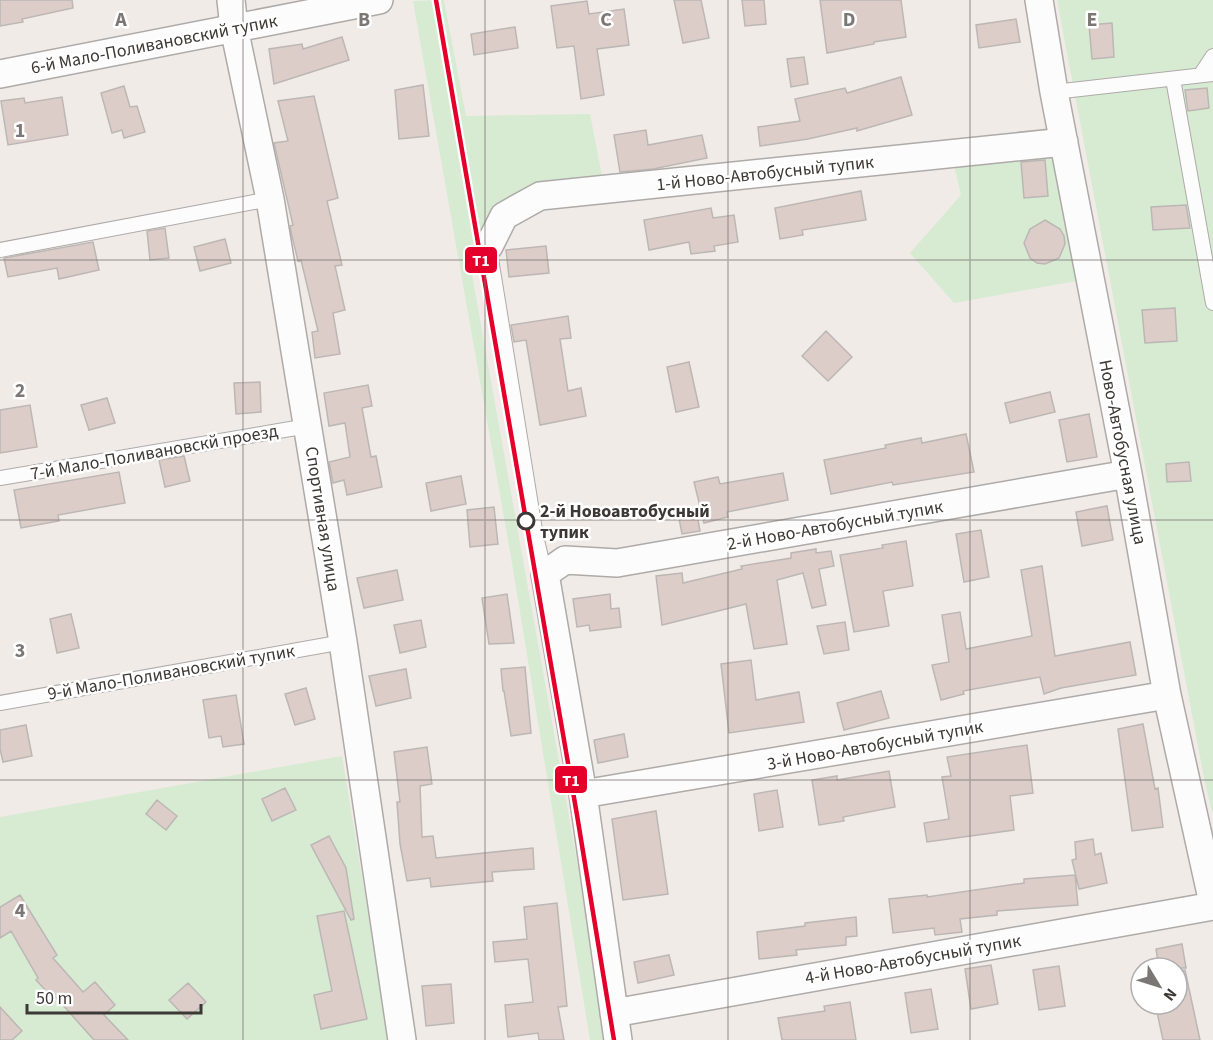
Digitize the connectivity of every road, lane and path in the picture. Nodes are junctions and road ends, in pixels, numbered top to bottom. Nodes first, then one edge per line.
1 (231, 0) edge
2 (379, 0) edge
3 (1039, 0) edge
4 (234, 28) junction
5 (1213, 56) edge
6 (0, 74) edge
7 (1207, 74) edge
8 (1173, 79) junction
9 (1054, 92) junction
10 (1064, 142) junction
11 (270, 199) junction
12 (489, 246) joint
13 (0, 250) edge
14 (1213, 303) edge
15 (308, 426) junction
16 (1128, 474) junction
17 (0, 478) edge
18 (545, 574) junction
19 (343, 642) junction
20 (1167, 695) junction
21 (0, 704) edge
22 (1201, 790) edge
23 (583, 794) junction
24 (1213, 905) edge
25 (614, 1013) junction
26 (402, 1040) edge
27 (618, 1040) edge

1 - 4 street, Спортивная улица
2 - 4 street, 6-й Мало-Поливановский тупик
3 - 9 street, Ново-Автобусная улица
4 - 6 street, 6-й Мало-Поливановский тупик
4 - 11 street, Спортивная улица
5 - 7 lane
7 - 8 lane
8 - 9 lane
8 - 14 lane
9 - 10 street, Ново-Автобусная улица
10 - 12 street, 1-й Ново-Автобусный тупик
10 - 16 street, Ново-Автобусная улица
11 - 13 lane
11 - 15 street, Спортивная улица
12 - 18 lane
15 - 17 lane, 7-й Мало-Поливановскй проезд
15 - 19 street, Спортивная улица
16 - 18 street, 2-й Ново-Автобусный тупик
16 - 20 street, Ново-Автобусная улица
18 - 23 street
19 - 21 lane, 9-й Мало-Поливановский тупик
19 - 26 street, Спортивная улица
20 - 22 street, Ново-Автобусная улица
20 - 23 street, 3-й Ново-Автобусный тупик
22 - 24 street, Ново-Автобусная улица
23 - 25 street
24 - 25 street, 4-й Ново-Автобусный тупик
25 - 27 street

